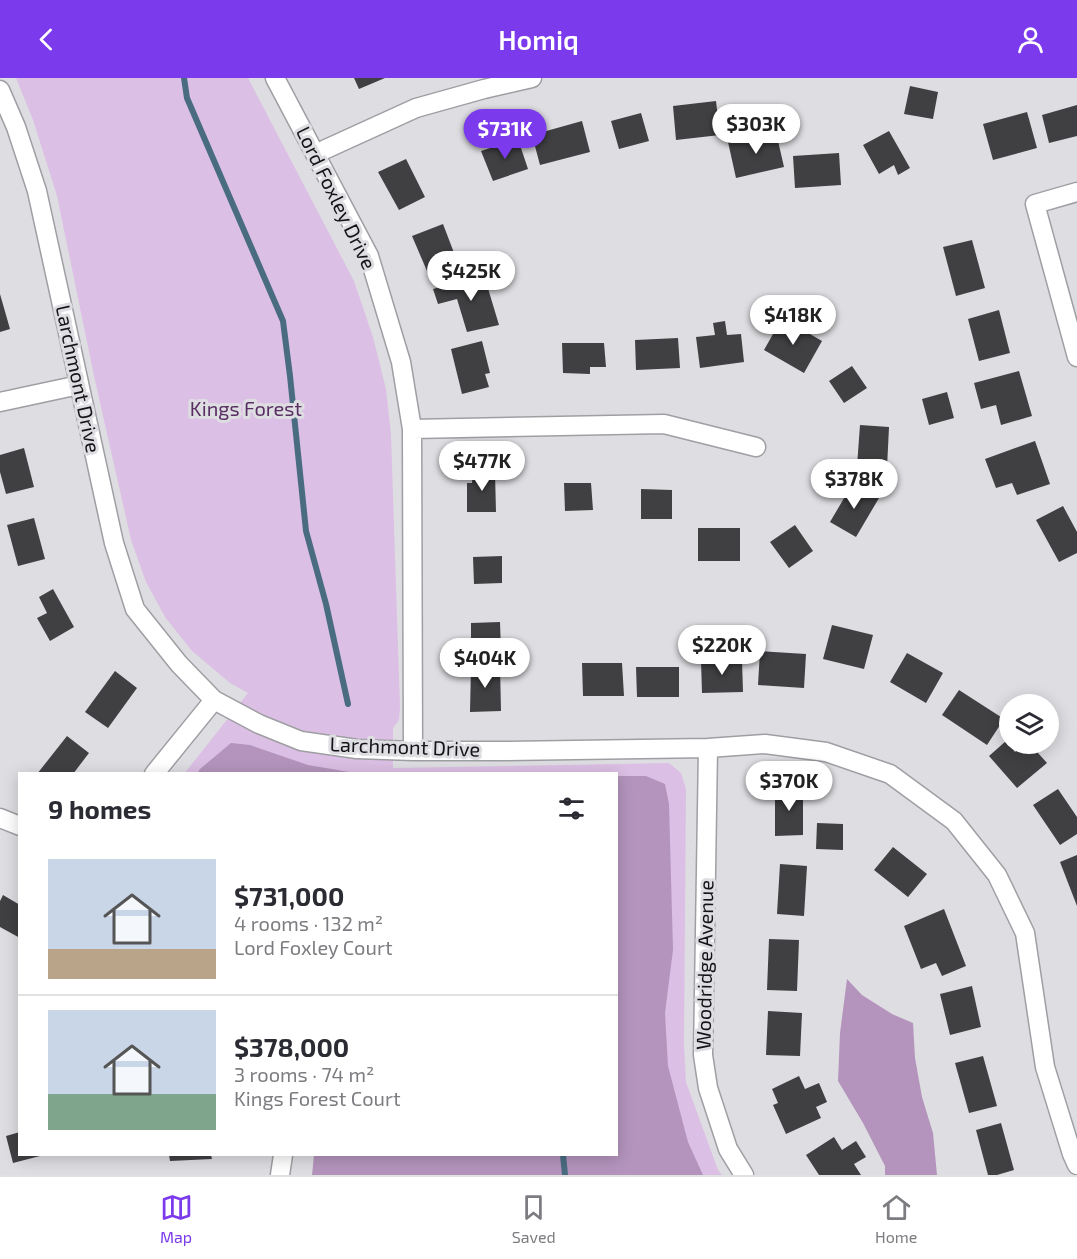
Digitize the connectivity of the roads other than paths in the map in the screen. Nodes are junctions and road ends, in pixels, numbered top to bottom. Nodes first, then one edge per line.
1 (275, 78) edge
2 (532, 78) edge
3 (0, 90) edge
4 (315, 154) junction
5 (1077, 192) edge
6 (1077, 357) edge
7 (79, 385) junction
8 (0, 402) edge
9 (412, 429) junction
10 (756, 447) dead end
11 (214, 700) junction
12 (708, 748) junction
13 (413, 751) junction
14 (156, 772) edge
15 (0, 818) edge
16 (18, 825) edge
17 (283, 1156) edge
18 (1077, 1165) edge
19 (280, 1175) edge
20 (744, 1175) edge

1 - 4 street, Lord Foxley Drive
2 - 4 street
3 - 7 street, Larchmont Drive
4 - 9 street, Lord Foxley Drive
5 - 6 street
7 - 8 street
7 - 11 street, Larchmont Drive
9 - 10 street
9 - 13 street, Lord Foxley Drive
11 - 13 street, Larchmont Drive
11 - 14 street
12 - 13 street, Larchmont Drive
12 - 18 street, Larchmont Drive
12 - 20 street, Woodridge Avenue
15 - 16 street
17 - 19 street

